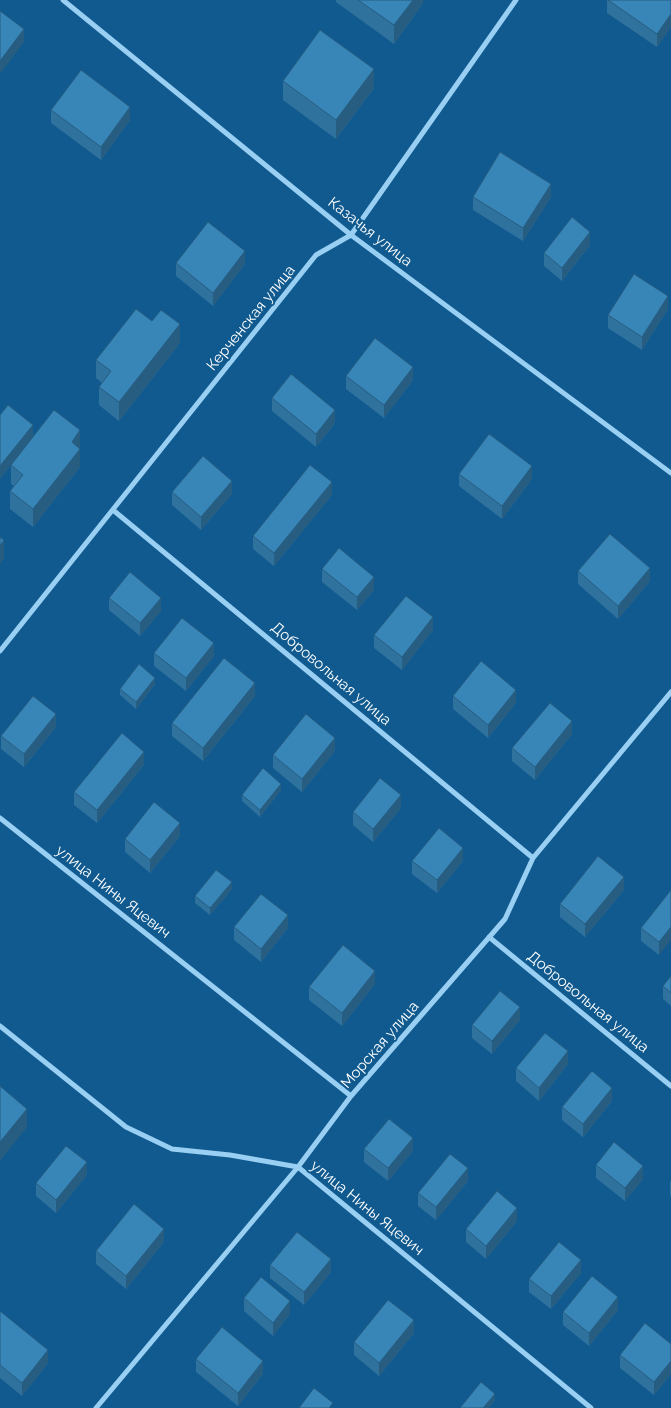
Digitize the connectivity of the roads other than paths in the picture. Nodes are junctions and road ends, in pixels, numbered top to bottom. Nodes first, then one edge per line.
1 (63, 0) edge
2 (516, 0) edge
3 (70, 2) edge
4 (351, 235) junction
5 (671, 473) edge
6 (113, 510) junction
7 (0, 651) edge
8 (671, 692) edge
9 (0, 818) edge
10 (533, 858) junction
11 (489, 938) junction
12 (0, 1026) edge
13 (671, 1086) edge
14 (351, 1096) junction
15 (298, 1167) junction
16 (96, 1408) edge
17 (591, 1408) edge

1 - 3 street, Казачья улица
2 - 4 street, Керченская улица
3 - 4 street, Казачья улица
4 - 5 street, Казачья улица
4 - 6 street, Керченская улица
6 - 7 street, Керченская улица
6 - 10 street, Добровольная улица
8 - 10 street, Морская улица
9 - 14 street, улица Нины Яцевич
10 - 11 street, Морская улица
11 - 13 street, Добровольная улица
11 - 14 street, Морская улица
12 - 15 street, улица Нины Яцевич
14 - 15 street, Морская улица
15 - 16 street, Морская улица
15 - 17 street, улица Нины Яцевич

